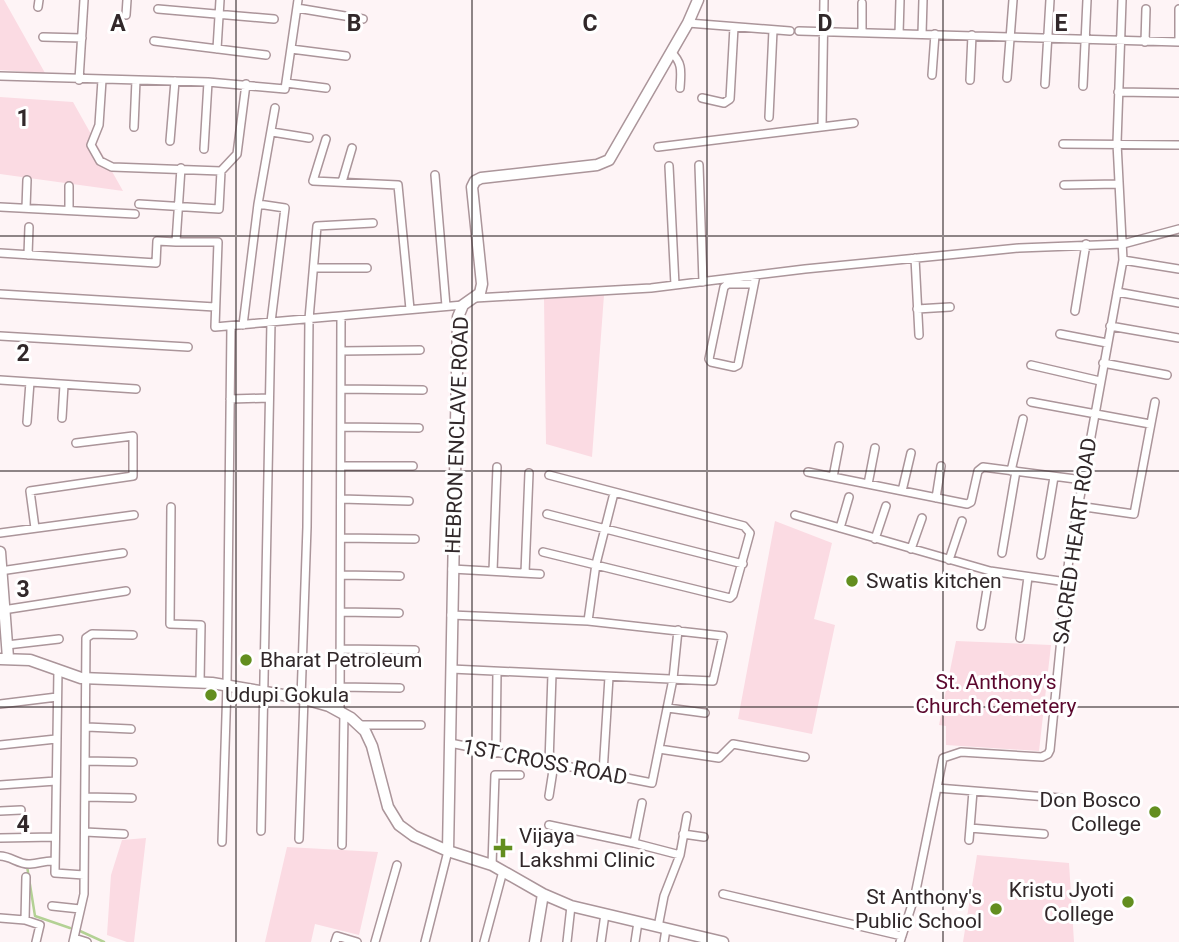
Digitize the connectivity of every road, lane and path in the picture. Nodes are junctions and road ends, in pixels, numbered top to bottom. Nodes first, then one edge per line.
1 (84, 0) edge
2 (127, 0) edge
3 (220, 0) edge
4 (698, 0) edge
5 (824, 0) edge
6 (900, 0) edge
7 (923, 0) edge
8 (1013, 0) edge
9 (1050, 0) edge
10 (1087, 0) edge
11 (1122, 0) edge
12 (862, 3) dead end
13 (297, 4) edge
14 (158, 9) dead end
15 (1146, 9) dead end
16 (1179, 9) edge
17 (219, 14) junction
18 (126, 15) dead end
19 (274, 19) dead end
20 (363, 19) dead end
21 (688, 23) junction
22 (734, 27) junction
23 (773, 30) junction
24 (823, 32) junction
25 (862, 33) junction
26 (899, 34) junction
27 (922, 34) junction
28 (934, 34) junction
29 (972, 36) junction
30 (1010, 36) junction
31 (43, 37) dead end
32 (1048, 37) junction
33 (82, 38) junction
34 (1084, 40) junction
35 (154, 41) dead end
36 (1121, 42) junction
37 (1145, 42) junction
38 (1179, 42) edge
39 (217, 49) junction
40 (291, 49) junction
41 (671, 52) junction
42 (266, 55) dead end
43 (346, 56) dead end
44 (932, 75) dead end
45 (0, 76) edge
46 (1007, 78) dead end
47 (79, 80) junction
48 (102, 80) junction
49 (136, 80) junction
50 (970, 80) dead end
51 (175, 81) junction
52 (208, 82) junction
53 (286, 83) junction
54 (246, 84) junction
55 (1045, 84) dead end
56 (1083, 86) dead end
57 (326, 88) dead end
58 (680, 88) dead end
59 (1118, 92) junction
60 (1179, 93) edge
61 (702, 98) dead end
62 (275, 108) dead end
63 (769, 117) dead end
64 (853, 123) dead end
65 (134, 127) dead end
66 (822, 127) junction
67 (272, 132) junction
68 (309, 138) dead end
69 (326, 139) dead end
70 (170, 141) dead end
71 (1117, 143) junction
72 (1063, 144) dead end
73 (1179, 145) edge
74 (658, 147) dead end
75 (352, 148) dead end
76 (204, 149) dead end
77 (699, 165) dead end
78 (669, 166) dead end
79 (181, 168) junction
80 (221, 171) junction
81 (435, 175) dead end
82 (27, 180) dead end
83 (342, 182) junction
84 (1118, 184) junction
85 (1064, 185) dead end
86 (69, 186) dead end
87 (139, 204) dead end
88 (258, 204) junction
89 (0, 206) edge
90 (178, 206) junction
91 (26, 208) junction
92 (69, 210) junction
93 (135, 214) dead end
94 (373, 223) dead end
95 (29, 227) dead end
96 (1179, 229) edge
97 (176, 242) junction
98 (1086, 244) junction
99 (1123, 244) junction
100 (0, 253) edge
101 (28, 255) junction
102 (915, 258) junction
103 (1123, 260) junction
104 (314, 268) junction
105 (367, 268) dead end
106 (1179, 269) edge
107 (755, 279) junction
108 (703, 282) junction
109 (675, 285) junction
110 (1117, 292) junction
111 (0, 294) edge
112 (475, 299) junction
113 (1179, 303) edge
114 (463, 305) junction
115 (446, 306) junction
116 (215, 307) junction
117 (950, 307) dead end
118 (410, 309) junction
119 (917, 309) junction
120 (1075, 312) dead end
121 (341, 316) junction
122 (309, 319) junction
123 (271, 322) junction
124 (243, 325) junction
125 (231, 326) junction
126 (1110, 326) junction
127 (1060, 334) dead end
128 (919, 335) dead end
129 (0, 336) edge
130 (1179, 338) edge
131 (1107, 343) junction
132 (188, 347) dead end
133 (420, 350) dead end
134 (341, 351) junction
135 (1103, 363) junction
136 (1031, 365) dead end
137 (1167, 375) dead end
138 (0, 380) edge
139 (1100, 381) junction
140 (30, 382) junction
141 (64, 385) junction
142 (136, 389) dead end
143 (341, 389) junction
144 (423, 390) dead end
145 (269, 398) junction
146 (230, 399) junction
147 (1031, 402) dead end
148 (1155, 402) dead end
149 (1094, 414) junction
150 (62, 418) dead end
151 (1023, 419) dead end
152 (27, 422) dead end
153 (1150, 424) junction
154 (341, 427) junction
155 (419, 428) dead end
156 (76, 443) dead end
157 (839, 446) dead end
158 (875, 448) dead end
159 (911, 453) dead end
160 (341, 466) junction
161 (413, 466) dead end
162 (942, 466) dead end
163 (497, 467) dead end
164 (1014, 471) junction
165 (528, 472) dead end
166 (808, 472) dead end
167 (549, 475) dead end
168 (833, 477) junction
169 (1054, 477) junction
170 (1083, 480) junction
171 (868, 484) junction
172 (902, 491) junction
173 (614, 493) junction
174 (849, 497) dead end
175 (936, 498) junction
176 (341, 499) junction
177 (409, 501) dead end
178 (886, 506) dead end
179 (1078, 506) junction
180 (171, 507) dead end
181 (547, 514) dead end
182 (134, 515) dead end
183 (795, 515) dead end
184 (922, 518) dead end
185 (962, 521) dead end
186 (35, 528) junction
187 (840, 528) junction
188 (604, 529) junction
189 (0, 533) edge
190 (341, 538) junction
191 (875, 538) junction
192 (415, 539) dead end
193 (911, 549) junction
194 (0, 552) edge
195 (543, 552) dead end
196 (123, 553) dead end
197 (1002, 553) dead end
198 (1041, 555) dead end
199 (949, 560) junction
200 (596, 564) junction
201 (743, 565) junction
202 (452, 569) junction
203 (1, 571) edge
204 (493, 571) junction
205 (989, 571) junction
206 (525, 573) junction
207 (540, 574) dead end
208 (341, 575) junction
209 (400, 576) dead end
210 (1028, 577) junction
211 (1067, 582) junction
212 (127, 591) dead end
213 (2, 610) edge
214 (341, 612) junction
215 (399, 613) dead end
216 (451, 615) junction
217 (588, 621) junction
218 (981, 626) dead end
219 (678, 630) junction
220 (133, 635) dead end
221 (1020, 638) dead end
222 (59, 639) dead end
223 (8, 645) junction
224 (341, 649) junction
225 (415, 650) dead end
226 (4, 658) edge
227 (451, 669) junction
228 (58, 670) junction
229 (497, 672) junction
230 (552, 674) junction
231 (609, 677) junction
232 (88, 679) junction
233 (673, 679) junction
234 (200, 682) junction
235 (227, 685) junction
236 (340, 687) junction
237 (400, 688) dead end
238 (263, 691) junction
239 (57, 697) junction
240 (303, 698) junction
241 (0, 704) edge
242 (668, 708) junction
243 (342, 712) junction
244 (705, 713) dead end
245 (359, 725) junction
246 (421, 725) dead end
247 (87, 727) junction
248 (131, 729) dead end
249 (57, 739) junction
250 (450, 743) junction
251 (0, 745) edge
252 (659, 749) junction
253 (496, 753) junction
254 (805, 757) dead end
255 (86, 761) junction
256 (133, 762) dead end
257 (551, 763) junction
258 (603, 773) junction
259 (520, 775) dead end
260 (56, 781) junction
261 (0, 785) edge
262 (937, 788) junction
263 (973, 791) junction
264 (549, 796) dead end
265 (86, 797) junction
266 (132, 798) dead end
267 (1060, 798) dead end
268 (642, 803) dead end
269 (21, 810) dead end
270 (0, 811) edge
271 (687, 816) dead end
272 (549, 825) dead end
273 (971, 828) junction
274 (261, 831) dead end
275 (85, 832) junction
276 (124, 834) dead end
277 (683, 834) junction
278 (1044, 834) dead end
279 (55, 837) junction
280 (704, 837) dead end
281 (0, 838) edge
282 (299, 839) dead end
283 (969, 841) dead end
284 (222, 842) dead end
285 (634, 843) junction
286 (342, 845) dead end
287 (448, 851) junction
288 (680, 855) junction
289 (0, 856) edge
290 (55, 860) junction
291 (397, 864) dead end
292 (492, 865) junction
293 (503, 872) junction
294 (84, 875) junction
295 (26, 877) dead end
296 (543, 894) junction
297 (723, 894) dead end
298 (570, 905) junction
299 (52, 906) dead end
300 (80, 909) junction
301 (605, 914) junction
302 (0, 918) edge
303 (25, 920) junction
304 (638, 922) junction
305 (662, 928) junction
306 (694, 939) edge
307 (901, 939) edge
308 (74, 940) edge
309 (36, 942) edge
310 (87, 942) edge
311 (335, 942) edge
312 (357, 942) edge
313 (375, 942) edge
314 (425, 942) edge
315 (484, 942) edge
316 (536, 942) edge
317 (566, 942) edge
318 (601, 942) edge
319 (635, 942) edge
320 (664, 942) edge
321 (723, 942) edge

1 - 33 street
2 - 18 street
3 - 17 street
4 - 21 street, HEBRON ENCLAVE ROAD
5 - 24 street
6 - 26 street
7 - 27 street
8 - 30 street
9 - 32 street
10 - 34 street
11 - 36 street, SACRED HEART ROAD
12 - 25 street
13 - 20 street
13 - 40 street
14 - 17 street
15 - 37 street
16 - 38 street
17 - 19 street
17 - 39 street
21 - 22 street
21 - 41 street, HEBRON ENCLAVE ROAD
22 - 23 street
22 - 61 street
23 - 24 street
23 - 63 street
24 - 25 street
24 - 66 street
25 - 26 street
26 - 27 street
27 - 28 street
28 - 29 street
28 - 44 street
29 - 30 street
29 - 50 street
30 - 32 street
30 - 46 street
31 - 33 street
32 - 34 street
32 - 55 street
33 - 47 street
34 - 36 street
34 - 56 street
35 - 39 street
36 - 37 street
36 - 59 street, SACRED HEART ROAD
37 - 38 street
39 - 42 street
40 - 43 street
40 - 53 street
41 - 58 street
41 - 112 street, HEBRON ENCLAVE ROAD
45 - 47 street
47 - 48 street
48 - 49 street
48 - 79 street
49 - 51 street
49 - 65 street
51 - 52 street
51 - 70 street
52 - 54 street
52 - 76 street
53 - 54 street
53 - 57 street
54 - 80 street
59 - 60 street
59 - 71 street, SACRED HEART ROAD
62 - 67 street
64 - 66 street
66 - 74 street
67 - 68 street
67 - 88 street
69 - 83 street
71 - 72 street
71 - 73 street
71 - 84 street, SACRED HEART ROAD
75 - 83 street
77 - 108 street
78 - 109 street
79 - 80 street
79 - 90 street
80 - 90 street
81 - 115 street
82 - 91 street
83 - 118 street
84 - 85 street
84 - 99 street, SACRED HEART ROAD
86 - 92 street
87 - 90 street
88 - 123 street
88 - 124 street
89 - 91 street
90 - 97 street
91 - 92 street
92 - 93 street
94 - 104 street
95 - 101 street
96 - 99 street
97 - 101 street
97 - 116 street
98 - 99 street
98 - 102 street
98 - 120 street
99 - 103 street, SACRED HEART ROAD
100 - 101 street
102 - 107 street
102 - 119 street
103 - 106 street
103 - 110 street, SACRED HEART ROAD
104 - 105 street
104 - 122 street
107 - 107 street
107 - 108 street
108 - 109 street
109 - 112 street
110 - 113 street
110 - 126 street, SACRED HEART ROAD
111 - 116 street
112 - 114 street, HEBRON ENCLAVE ROAD
114 - 115 street
114 - 202 street, HEBRON ENCLAVE ROAD
115 - 118 street
116 - 125 street
117 - 119 street
118 - 121 street
119 - 128 street
121 - 122 street
121 - 134 street
122 - 123 street
122 - 240 street
123 - 124 street
123 - 145 street
124 - 125 street
125 - 146 street
126 - 130 street
126 - 131 street, SACRED HEART ROAD
127 - 131 street
129 - 132 street
131 - 135 street, SACRED HEART ROAD
133 - 134 street
134 - 143 street
135 - 137 street
135 - 139 street, SACRED HEART ROAD
136 - 139 street
138 - 140 street
139 - 149 street, SACRED HEART ROAD
140 - 141 street
140 - 152 street
141 - 142 street
141 - 150 street
143 - 144 street
143 - 154 street
145 - 146 street
145 - 238 street
146 - 235 street
147 - 149 street
148 - 153 street
149 - 153 street
149 - 170 street, SACRED HEART ROAD
151 - 164 street
153 - 179 street
154 - 155 street
154 - 160 street
156 - 186 street
157 - 168 street
158 - 171 street
159 - 172 street
160 - 161 street
160 - 176 street
162 - 175 street
163 - 204 street
164 - 169 street
164 - 175 street
164 - 197 street
165 - 206 street
166 - 168 street
167 - 173 street
168 - 171 street
169 - 170 street
169 - 198 street
170 - 179 street, SACRED HEART ROAD
171 - 172 street
172 - 175 street
173 - 188 street
173 - 201 street
174 - 187 street
176 - 177 street
176 - 190 street
178 - 191 street
179 - 211 street, SACRED HEART ROAD
180 - 234 street
181 - 188 street
182 - 186 street
183 - 187 street
184 - 193 street
185 - 199 street
186 - 189 street
187 - 191 street
188 - 200 street
188 - 201 street
190 - 192 street
190 - 208 street
191 - 193 street
193 - 199 street
194 - 203 street
195 - 200 street
196 - 203 street
199 - 205 street
200 - 201 street
200 - 217 street
202 - 204 street
202 - 216 street, HEBRON ENCLAVE ROAD
203 - 213 street
204 - 206 street
205 - 210 street
205 - 218 street
206 - 207 street
208 - 209 street
208 - 214 street
210 - 211 street
210 - 221 street
211 - 262 street, SACRED HEART ROAD
212 - 213 street
213 - 223 street
214 - 215 street
214 - 224 street
216 - 217 street
216 - 227 street, HEBRON ENCLAVE ROAD
217 - 219 street
219 - 233 street, 1ST CROSS ROAD
219 - 233 street
220 - 232 street
222 - 223 street
223 - 226 street
224 - 225 street
224 - 236 street
226 - 228 street
227 - 229 street
227 - 250 street, HEBRON ENCLAVE ROAD
228 - 232 street
228 - 239 street
229 - 230 street
229 - 253 street
230 - 231 street
230 - 257 street
231 - 233 street
231 - 258 street
232 - 234 street
232 - 247 street
233 - 242 street, 1ST CROSS ROAD
234 - 235 street
235 - 238 street
235 - 284 street
236 - 237 street
236 - 243 street
238 - 240 street
238 - 274 street
239 - 241 street
239 - 249 street
240 - 243 street
240 - 282 street
242 - 244 street
242 - 252 street, 1ST CROSS ROAD
243 - 245 street
243 - 286 street
245 - 246 street
245 - 287 street
247 - 248 street
247 - 255 street
249 - 251 street
249 - 260 street
250 - 253 street, 1ST CROSS ROAD
250 - 287 street, HEBRON ENCLAVE ROAD
252 - 254 street
252 - 258 street, 1ST CROSS ROAD
253 - 257 street, 1ST CROSS ROAD
255 - 256 street
255 - 265 street
257 - 258 street, 1ST CROSS ROAD
257 - 264 street
259 - 292 street
260 - 261 street
260 - 279 street
262 - 263 street
262 - 307 street, SACRED HEART ROAD
263 - 267 street
263 - 273 street
265 - 266 street
265 - 275 street
268 - 285 street
269 - 270 street
271 - 277 street
272 - 285 street
273 - 278 street
273 - 283 street
275 - 276 street
275 - 294 street
277 - 280 street
277 - 288 street
279 - 281 street
279 - 290 street
285 - 288 street
287 - 292 street
287 - 314 street
288 - 305 street
289 - 290 street
290 - 294 street
291 - 313 street
292 - 293 street
293 - 296 street
293 - 315 street
294 - 300 street
295 - 303 street
296 - 298 street
296 - 316 street
297 - 307 street
298 - 301 street
298 - 317 street
299 - 300 street
300 - 308 street
301 - 304 street
301 - 318 street
302 - 303 street
303 - 309 street
304 - 305 street
304 - 319 street
305 - 306 street
305 - 320 street
306 - 321 street
308 - 310 street
311 - 312 street

